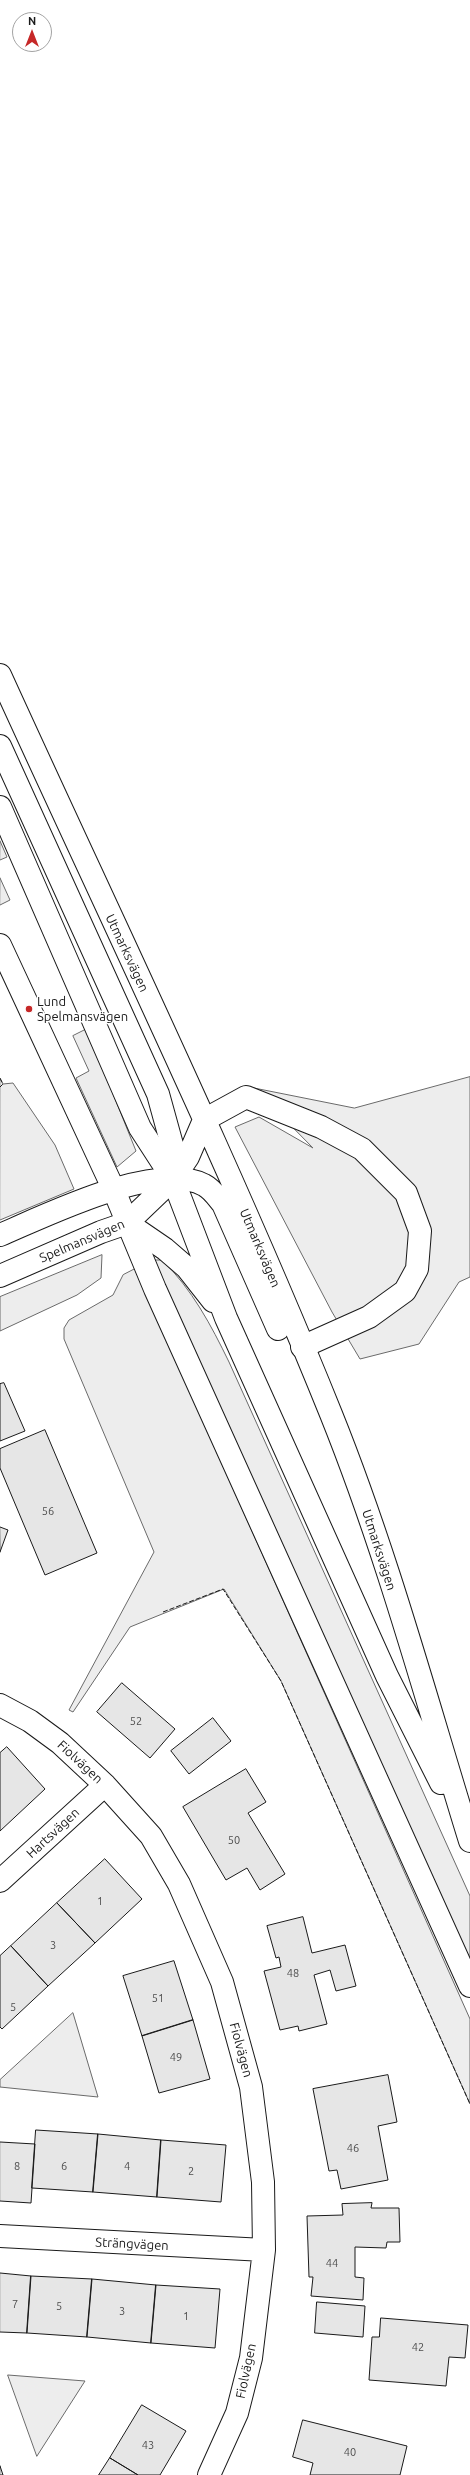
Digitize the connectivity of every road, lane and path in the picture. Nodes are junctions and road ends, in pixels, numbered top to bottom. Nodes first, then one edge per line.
1 (0, 675) edge
2 (0, 746) edge
3 (0, 807) edge
4 (0, 945) edge
5 (204, 1120) junction
6 (173, 1179) junction
7 (113, 1188) junction
8 (127, 1223) junction
9 (0, 1235) edge
10 (0, 1276) edge
11 (226, 1318) junction
12 (302, 1347) junction
13 (381, 1552) junction
14 (0, 1705) edge
15 (105, 1785) junction
16 (470, 1841) edge
17 (0, 1881) edge
18 (470, 1986) edge
19 (0, 2236) edge
20 (264, 2250) junction
21 (209, 2475) edge

1 - 5 main road, Utmarksvägen
2 - 6 main road, Utmarksvägen
3 - 6 main road
4 - 7 main road
5 - 6 main road, Spelmansvägen
5 - 12 main road, Utmarksvägen
5 - 12 main road
6 - 7 main road
6 - 8 main road, Spelmansvägen
6 - 11 main road, Utmarksvägen
6 - 13 main road
7 - 8 main road
7 - 9 main road
8 - 10 main road, Spelmansvägen
8 - 11 main road
8 - 18 main road
11 - 16 main road, Utmarksvägen
12 - 13 main road, Utmarksvägen
13 - 16 main road, Utmarksvägen
14 - 15 main road, Fiolvägen
15 - 17 main road, Hartsvägen
15 - 20 main road, Fiolvägen
19 - 20 main road, Strängvägen
20 - 21 main road, Fiolvägen

